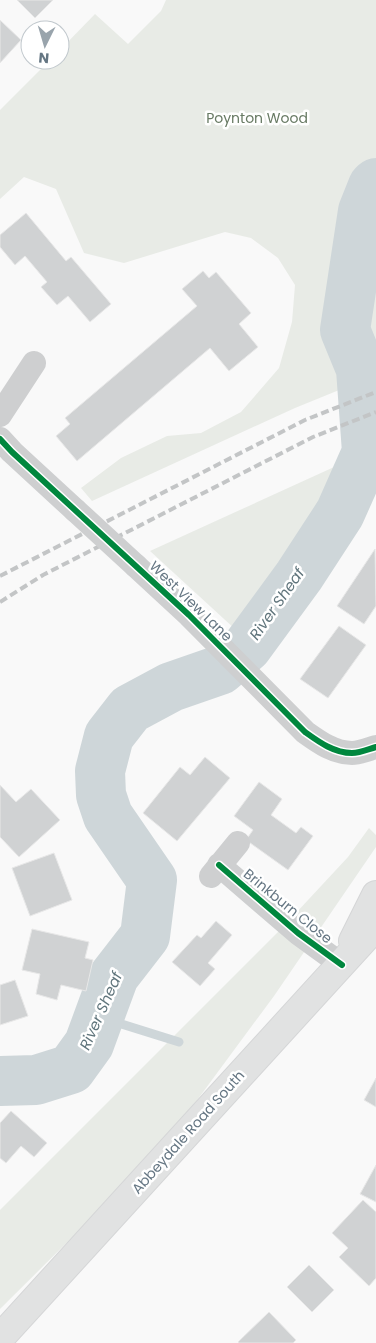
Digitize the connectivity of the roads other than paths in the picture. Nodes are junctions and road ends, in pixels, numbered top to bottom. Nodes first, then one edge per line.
1 (34, 363) dead end
2 (0, 415) edge
3 (4, 451) edge
4 (376, 747) edge
5 (238, 842) dead end
6 (376, 895) edge
7 (376, 926) edge
8 (342, 964) junction
9 (0, 1338) edge

1 - 2 street
3 - 4 street, West View Lane, bridge
5 - 8 street, Brinkburn Close
6 - 8 main road
7 - 8 main road, Abbeydale Road South
8 - 9 main road, Abbeydale Road South

